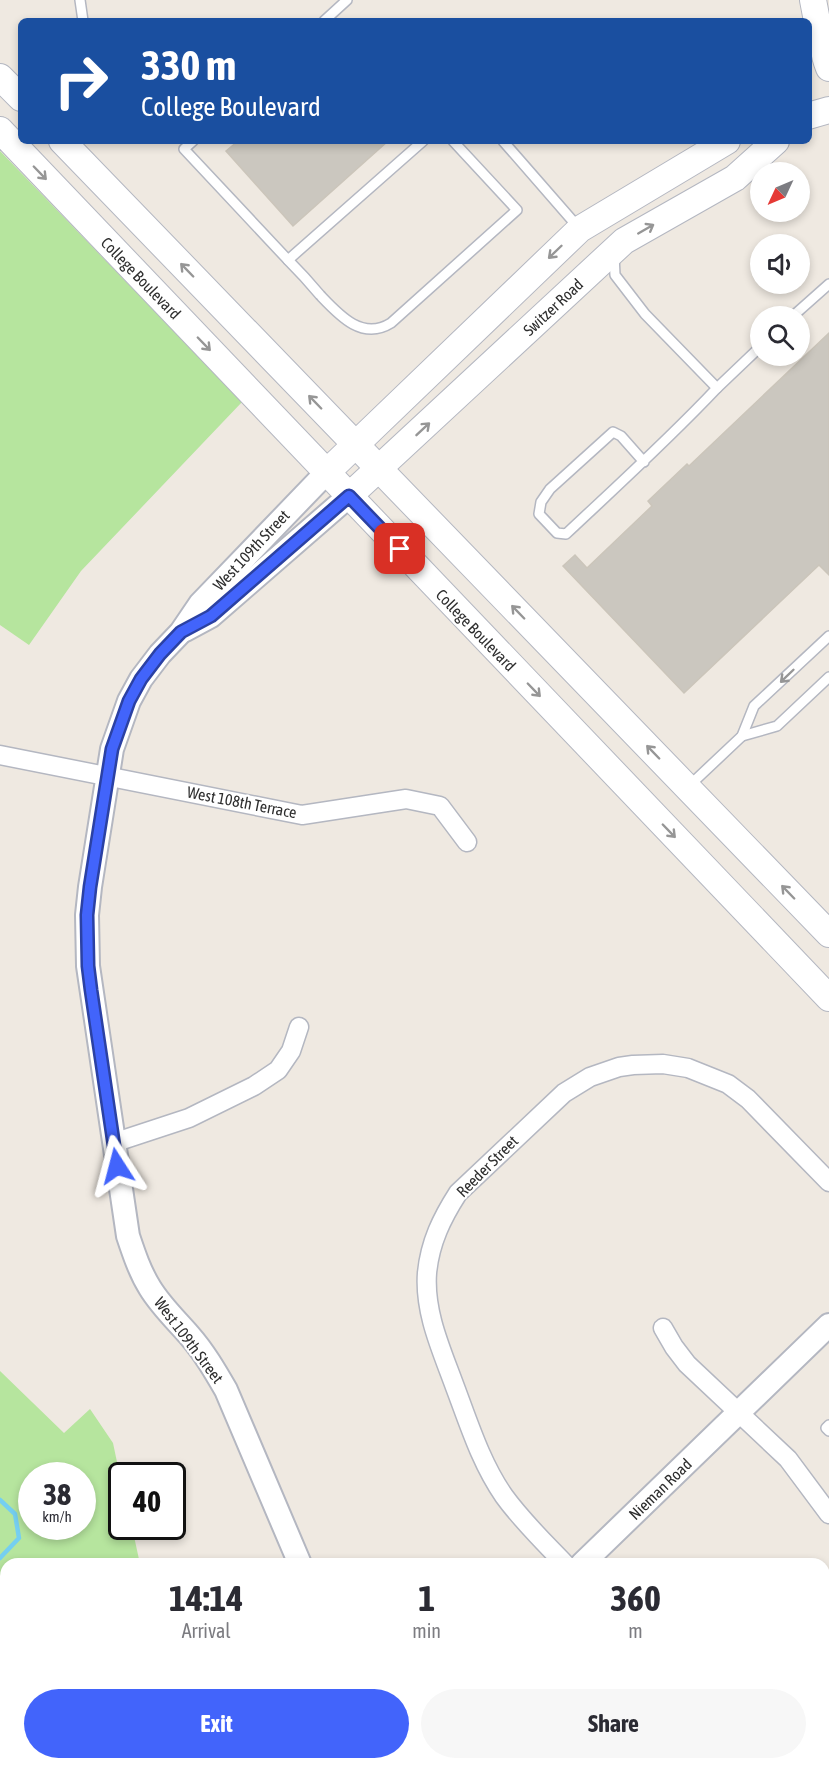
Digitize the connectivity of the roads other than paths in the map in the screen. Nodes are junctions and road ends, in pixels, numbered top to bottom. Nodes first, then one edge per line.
1 (80, 0) edge
2 (347, 0) edge
3 (813, 0) edge
4 (83, 18) edge
5 (327, 18) edge
6 (823, 50) edge
7 (0, 77) edge
8 (18, 95) edge
9 (829, 110) edge
10 (812, 115) edge
11 (0, 130) edge
12 (65, 144) edge
13 (180, 144) edge
14 (190, 144) edge
15 (420, 144) edge
16 (456, 144) edge
17 (506, 144) edge
18 (722, 144) edge
19 (773, 144) edge
20 (184, 149) junction
21 (586, 224) junction
22 (614, 250) junction
23 (288, 260) junction
24 (829, 284) edge
25 (804, 306) edge
26 (750, 357) edge
27 (717, 388) junction
28 (356, 444) junction
29 (644, 462) junction
30 (380, 469) junction
31 (326, 473) junction
32 (349, 496) junction
33 (256, 544) junction
34 (273, 562) junction
35 (181, 632) junction
36 (829, 636) edge
37 (829, 677) edge
38 (742, 736) junction
39 (0, 755) edge
40 (107, 776) junction
41 (687, 787) junction
42 (467, 842) dead end
43 (829, 934) edge
44 (829, 998) edge
45 (299, 1027) dead end
46 (113, 1143) junction
47 (829, 1182) edge
48 (829, 1325) edge
49 (663, 1328) dead end
50 (739, 1413) junction
51 (829, 1425) edge
52 (829, 1431) edge
53 (829, 1514) edge
54 (297, 1558) edge
55 (559, 1558) edge
56 (588, 1558) edge

1 - 4 lane
2 - 5 lane
3 - 6 main road
7 - 8 main road
9 - 10 main road
11 -> 31 main road, College Boulevard
28 -> 12 main road
13 - 20 lane
14 - 20 lane
15 - 23 lane
16 - 23 lane
17 - 21 lane
18 - 21 main road
22 -> 19 main road, Switzer Road
20 - 23 lane
21 - 22 main road
21 -> 28 main road
22 - 27 lane
30 -> 22 main road, Switzer Road
24 - 25 lane
26 - 27 lane
27 - 29 lane
28 - 30 main road
28 - 31 main road
29 - 29 lane
30 - 32 main road, Switzer Road
41 -> 30 main road
31 - 32 main road, College Boulevard
31 - 33 street, West 109th Street
32 - 34 street, West 109th Street
32 -> 44 main road, College Boulevard
33 - 34 street
33 - 35 street, West 109th Street
34 - 35 street, West 109th Street
35 - 40 street, West 109th Street
36 -> 38 lane
37 - 38 lane
38 - 41 lane
39 - 40 street, West 108th Terrace
40 - 42 street, West 108th Terrace
40 - 46 street, West 109th Street
43 -> 41 main road
45 - 46 street
46 - 54 street, West 109th Street
47 - 55 street, Reeder Street
48 - 50 street, Nieman Road
49 - 50 street
50 - 53 street
50 - 56 street, Nieman Road
51 - 52 lane

